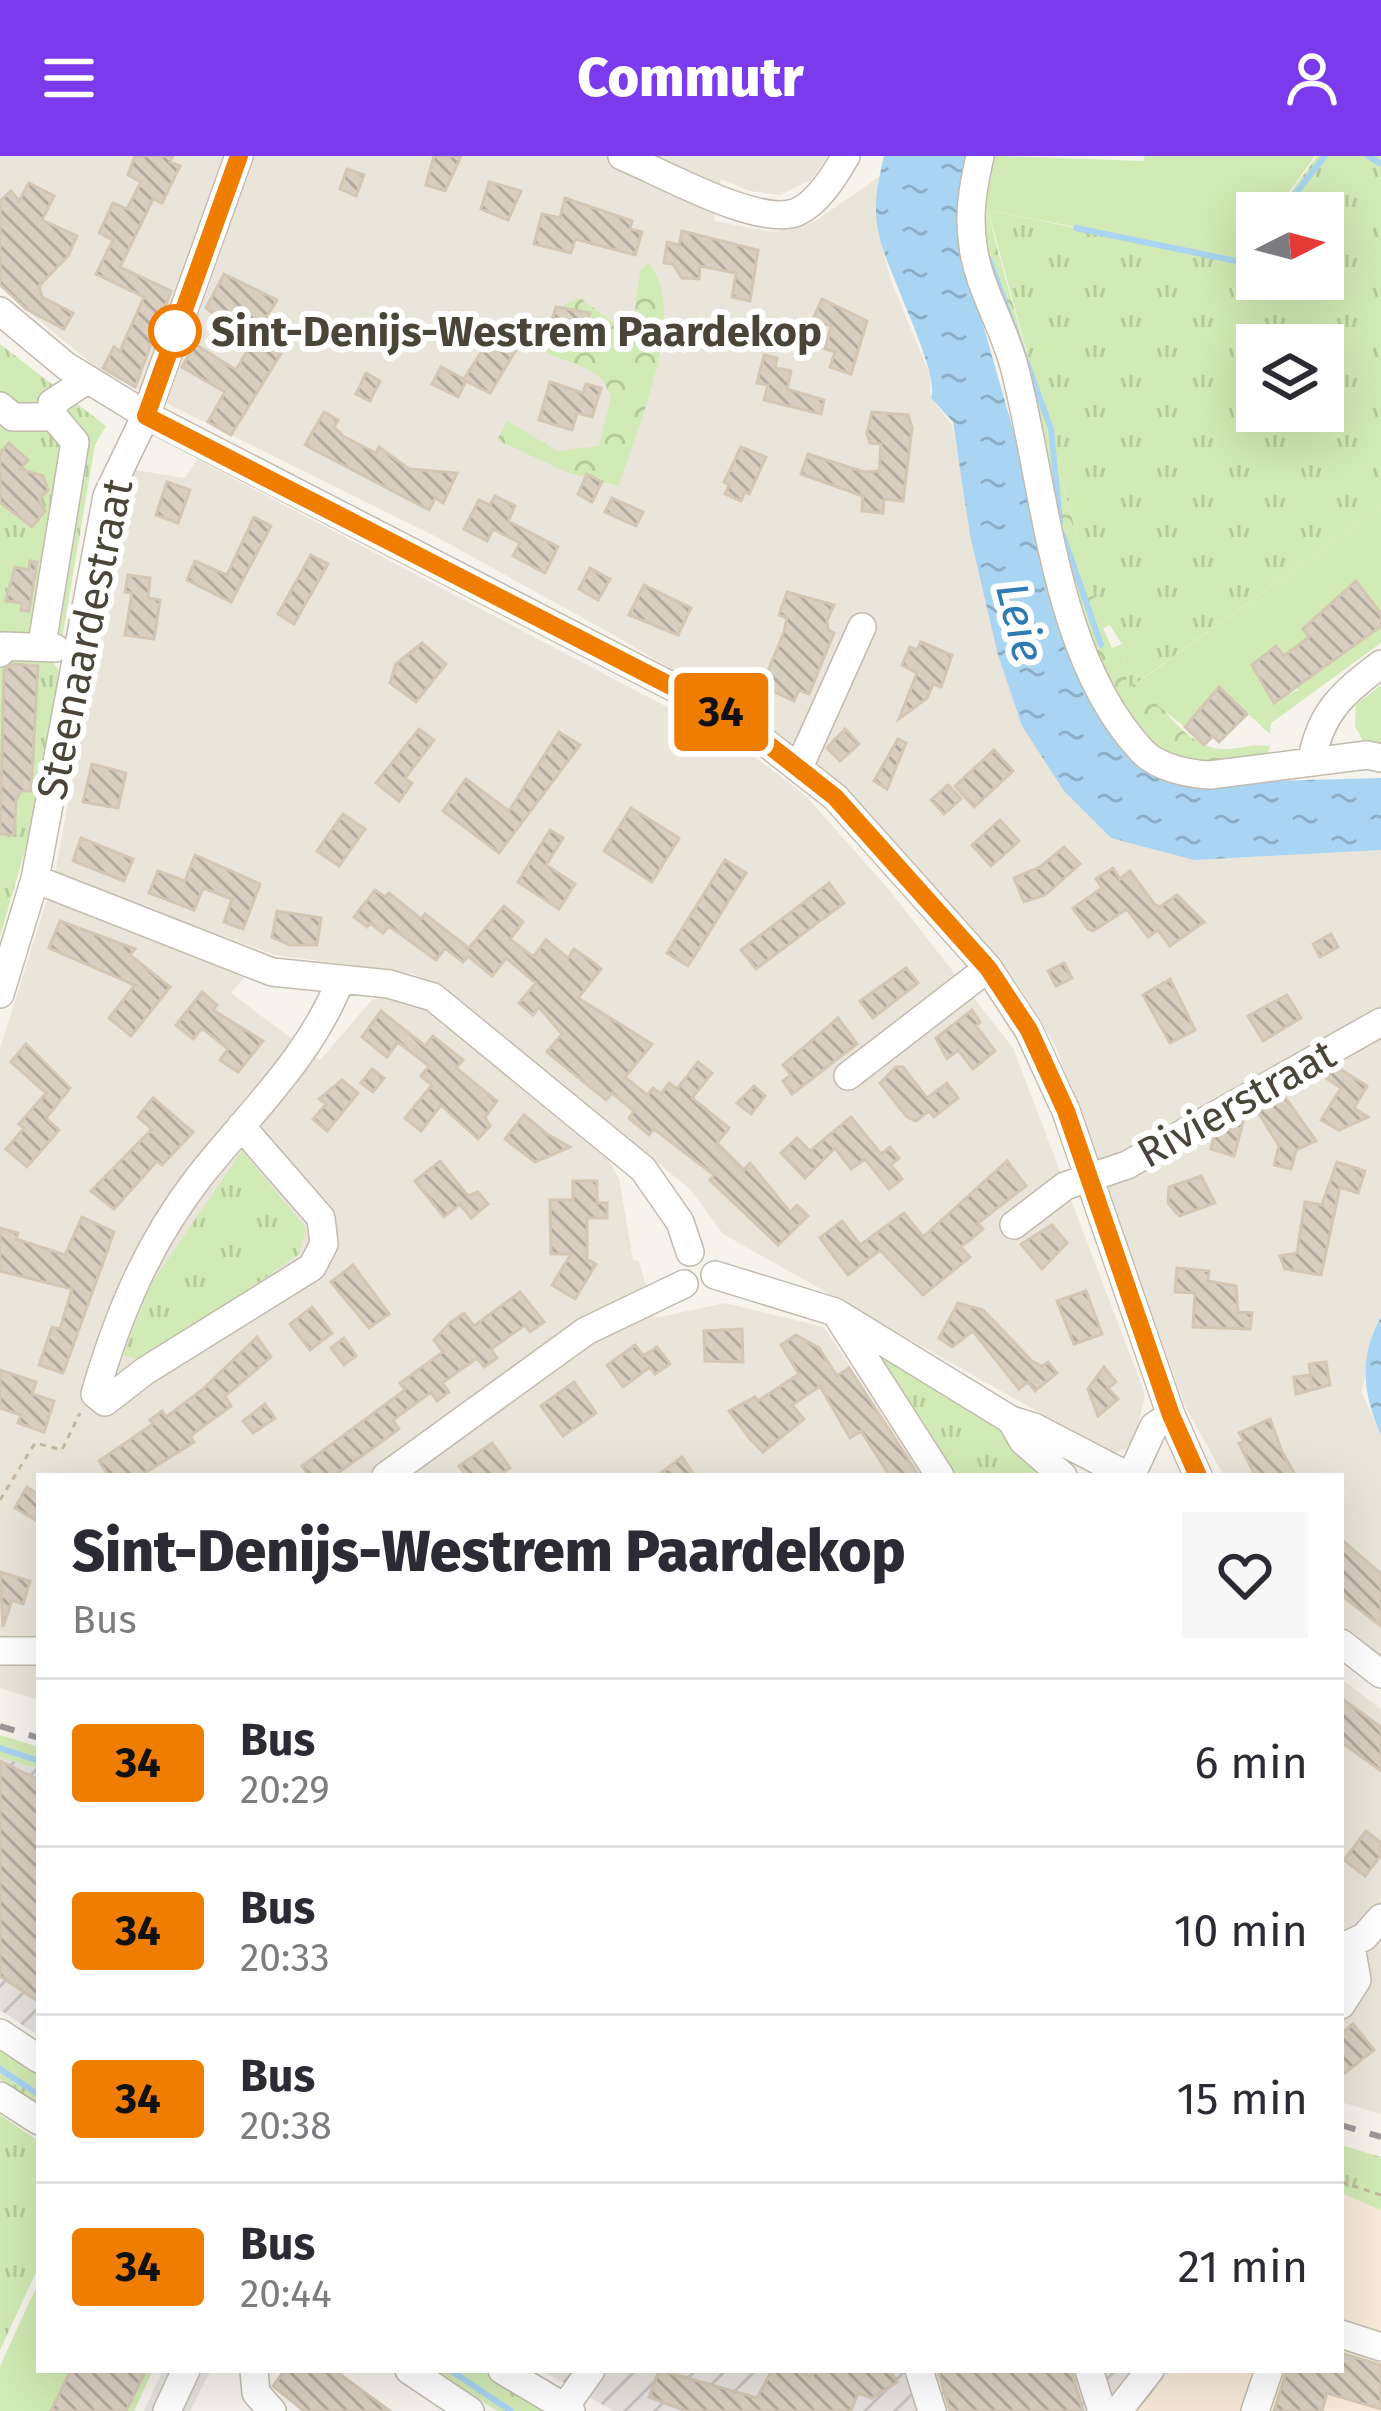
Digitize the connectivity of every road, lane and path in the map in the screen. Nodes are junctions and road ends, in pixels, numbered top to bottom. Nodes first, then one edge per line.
1 (239, 156) edge
2 (622, 156) edge
3 (846, 156) edge
4 (980, 156) edge
5 (0, 311) edge
6 (87, 380) junction
7 (0, 406) edge
8 (146, 416) junction
9 (54, 417) junction
10 (862, 627) dead end
11 (42, 644) junction
12 (0, 652) edge
13 (76, 655) junction
14 (1381, 664) edge
15 (1381, 758) edge
16 (1312, 760) junction
17 (800, 765) junction
18 (34, 879) junction
19 (988, 968) junction
20 (340, 982) junction
21 (0, 994) edge
22 (1381, 1022) edge
23 (848, 1076) dead end
24 (241, 1126) junction
25 (1089, 1178) junction
26 (1014, 1225) dead end
27 (690, 1252) junction
28 (715, 1275) junction
29 (684, 1284) junction
30 (835, 1312) junction
31 (94, 1394) junction
32 (1171, 1415) junction
33 (1010, 1420) junction
34 (390, 1473) edge
35 (938, 1473) edge
36 (1060, 1473) edge
37 (1124, 1473) edge
38 (1131, 1473) edge
39 (1197, 1473) edge
40 (0, 1499) edge
41 (1344, 1645) edge
42 (0, 1651) edge
43 (36, 1651) edge
44 (1381, 1674) edge
45 (1381, 1918) edge
46 (1346, 1947) edge
47 (1344, 2002) edge
48 (0, 2033) edge
49 (36, 2057) edge
50 (0, 2096) edge
51 (36, 2120) edge
52 (1344, 2183) edge
53 (1381, 2194) edge
54 (1344, 2335) edge
55 (1381, 2347) edge
56 (185, 2373) edge
57 (254, 2373) edge
58 (413, 2373) edge
59 (507, 2373) edge
60 (589, 2373) edge
61 (920, 2373) edge
62 (1090, 2373) edge
63 (1148, 2373) edge
64 (1268, 2373) edge
65 (568, 2409) edge
66 (167, 2411) edge
67 (272, 2411) edge
68 (470, 2411) edge
69 (932, 2411) edge
70 (1102, 2411) edge
71 (1118, 2411) edge
72 (1255, 2411) edge

1 - 8 street, Steenaardestraat
2 - 3 street
4 - 16 street
5 - 6 street
6 - 8 street
6 - 9 street
7 - 9 street
8 - 13 street, Steenaardestraat
8 - 17 street
9 - 11 street
10 - 17 street
11 - 12 street
11 - 13 street
13 - 18 street, Steenaardestraat
14 - 16 street
15 - 16 street
17 - 19 street
18 - 20 street
18 - 21 street, Steenaardestraat
19 - 23 street
19 - 25 street
20 - 24 street
20 - 27 street
22 - 25 street, Rivierstraat
24 - 31 street
24 - 31 street
25 - 26 street, Rivierstraat
25 - 32 street
27 - 28 street
27 - 29 street
28 - 29 street
28 - 30 street
29 - 34 street
30 - 33 street
30 - 35 street
31 - 40 path
32 - 38 street
32 - 39 street
33 - 36 street
33 - 37 street
41 - 44 street
42 - 43 street
45 - 46 street
46 - 47 street
48 - 49 street
50 - 51 street
52 - 53 path
54 - 55 street
56 - 66 street
57 - 67 street
58 - 68 street
59 - 65 street
60 - 65 street
61 - 69 street
62 - 70 street
63 - 71 street
64 - 72 street

